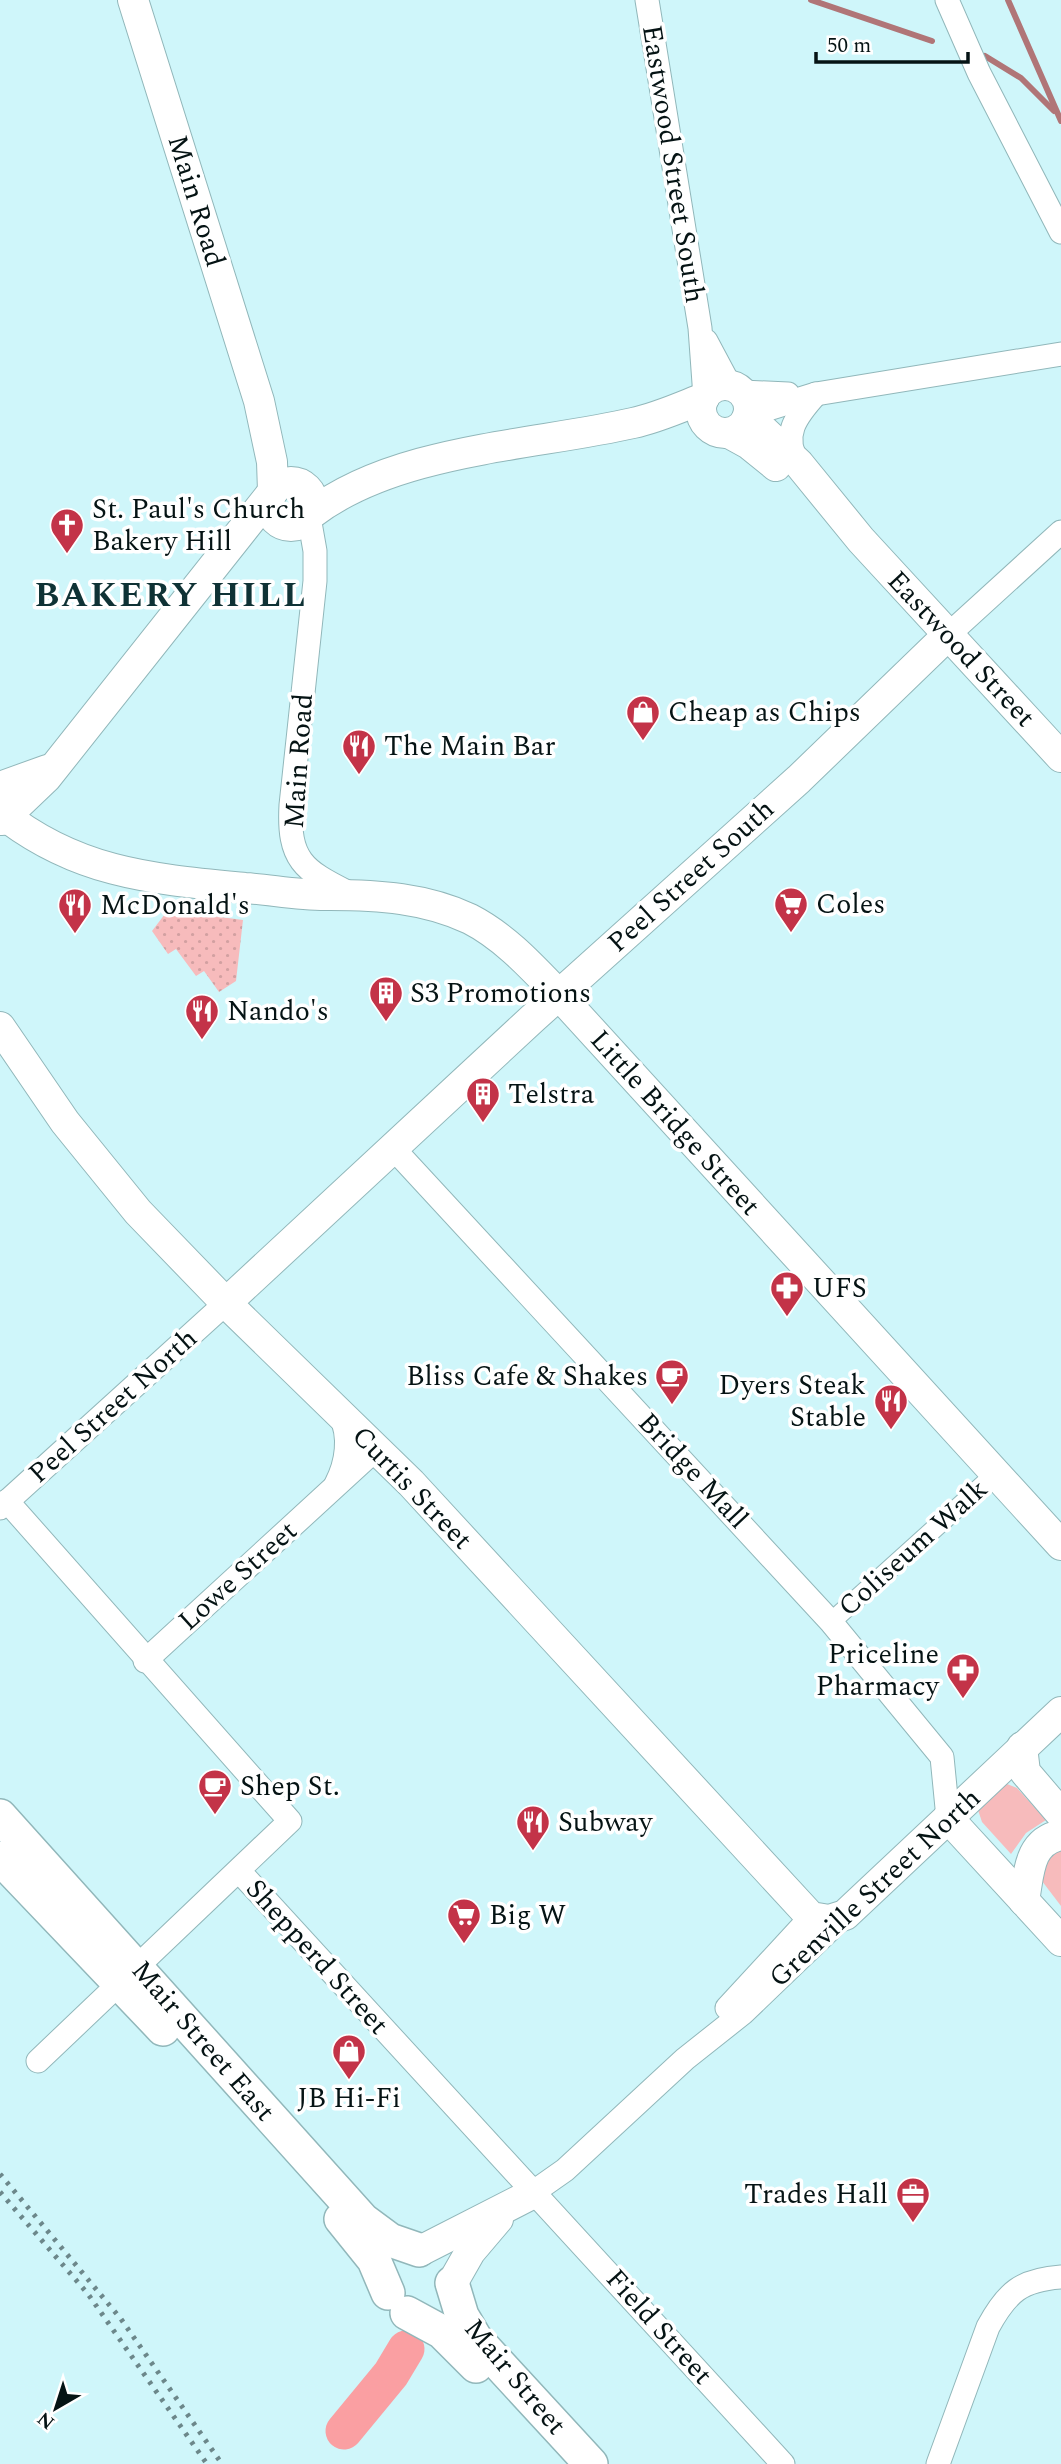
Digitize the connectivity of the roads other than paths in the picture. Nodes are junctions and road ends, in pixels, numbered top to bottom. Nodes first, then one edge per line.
1 (133, 0) edge
2 (647, 0) edge
3 (947, 0) edge
4 (1061, 232) edge
5 (1061, 354) edge
6 (816, 394) junction
7 (727, 408) junction
8 (429, 463) junction
9 (799, 464) junction
10 (286, 488) junction
11 (304, 519) junction
12 (1061, 532) edge
13 (861, 540) junction
14 (230, 548) junction
15 (948, 635) junction
16 (1061, 757) edge
17 (57, 764) junction
18 (0, 788) edge
19 (2, 821) edge
20 (51, 847) junction
21 (349, 893) junction
22 (559, 995) junction
23 (0, 1027) edge
24 (393, 1148) junction
25 (226, 1303) junction
26 (340, 1415) junction
27 (376, 1449) junction
28 (995, 1474) junction
29 (330, 1492) junction
30 (3, 1505) edge
31 (1061, 1545) edge
32 (831, 1622) junction
33 (145, 1661) junction
34 (1061, 1712) edge
35 (1022, 1747) junction
36 (1061, 1814) edge
37 (0, 1815) edge
38 (948, 1818) junction
39 (1061, 1835) edge
40 (0, 1858) edge
41 (239, 1871) junction
42 (1024, 1901) junction
43 (845, 1915) junction
44 (811, 1917) junction
45 (1061, 1941) edge
46 (129, 1976) junction
47 (685, 2059) junction
48 (38, 2062) dead end
49 (525, 2198) junction
50 (421, 2250) junction
51 (1061, 2277) edge
52 (452, 2282) junction
53 (397, 2303) junction
54 (565, 2464) edge
55 (590, 2464) edge
56 (783, 2464) edge
57 (938, 2464) edge

1 - 10 street, Main Road
2 - 7 street, Eastwood Street South
3 - 4 street
5 - 6 street
6 - 7 street
6 - 9 street
7 - 8 street
7 - 9 street, Eastwood Street
7 - 13 street, Eastwood Street
8 - 10 street
8 - 11 street
9 - 13 street, Eastwood Street
10 - 11 street
10 - 11 street
10 - 14 street
11 - 14 street
11 - 21 street, Main Road
12 - 15 street, Peel Street South
13 - 15 street, Eastwood Street
14 - 17 street
15 - 16 street, Eastwood Street
15 - 22 street, Peel Street South
17 - 18 street
17 - 19 street
17 - 20 street
19 - 20 street, Little Bridge Street
20 - 21 street, Little Bridge Street
21 - 22 street, Little Bridge Street
22 - 24 street, Peel Street South
22 - 28 street, Little Bridge Street
23 - 25 street, Curtis Street
24 - 25 street, Peel Street South
24 - 32 street, Bridge Mall
25 - 26 street, Curtis Street
25 - 30 street, Peel Street North
26 - 27 street, Curtis Street
26 - 29 street, Lowe Street
27 - 29 street, Lowe Street
27 - 44 street, Curtis Street
28 - 31 street, Little Bridge Street
28 - 32 street, Coliseum Walk
29 - 33 street, Lowe Street
30 - 33 street, Shepperd Street
32 - 38 street, Bridge Mall
33 - 41 street, Shepperd Street
34 - 35 street, Grenville Street North
35 - 36 street
35 - 38 street, Grenville Street North
37 - 46 main road, Mair Street East
38 - 42 street
38 - 43 street, Grenville Street North
39 - 42 street
40 - 46 main road, Mair Street East
41 - 46 street
41 - 49 street, Shepperd Street
42 - 45 street
43 - 44 street
43 - 47 street, Grenville Street North
44 - 47 street, Grenville Street North
46 - 48 street
46 - 50 main road, Mair Street East
46 - 53 main road, Mair Street East
47 - 49 street, Grenville Street North
49 - 50 street, Grenville Street North
49 - 52 street, Grenville Street North
49 - 56 street, Field Street
50 - 52 main road
50 - 53 main road
51 - 57 street
52 - 53 main road
52 - 55 main road, Mair Street
53 - 54 main road, Mair Street

